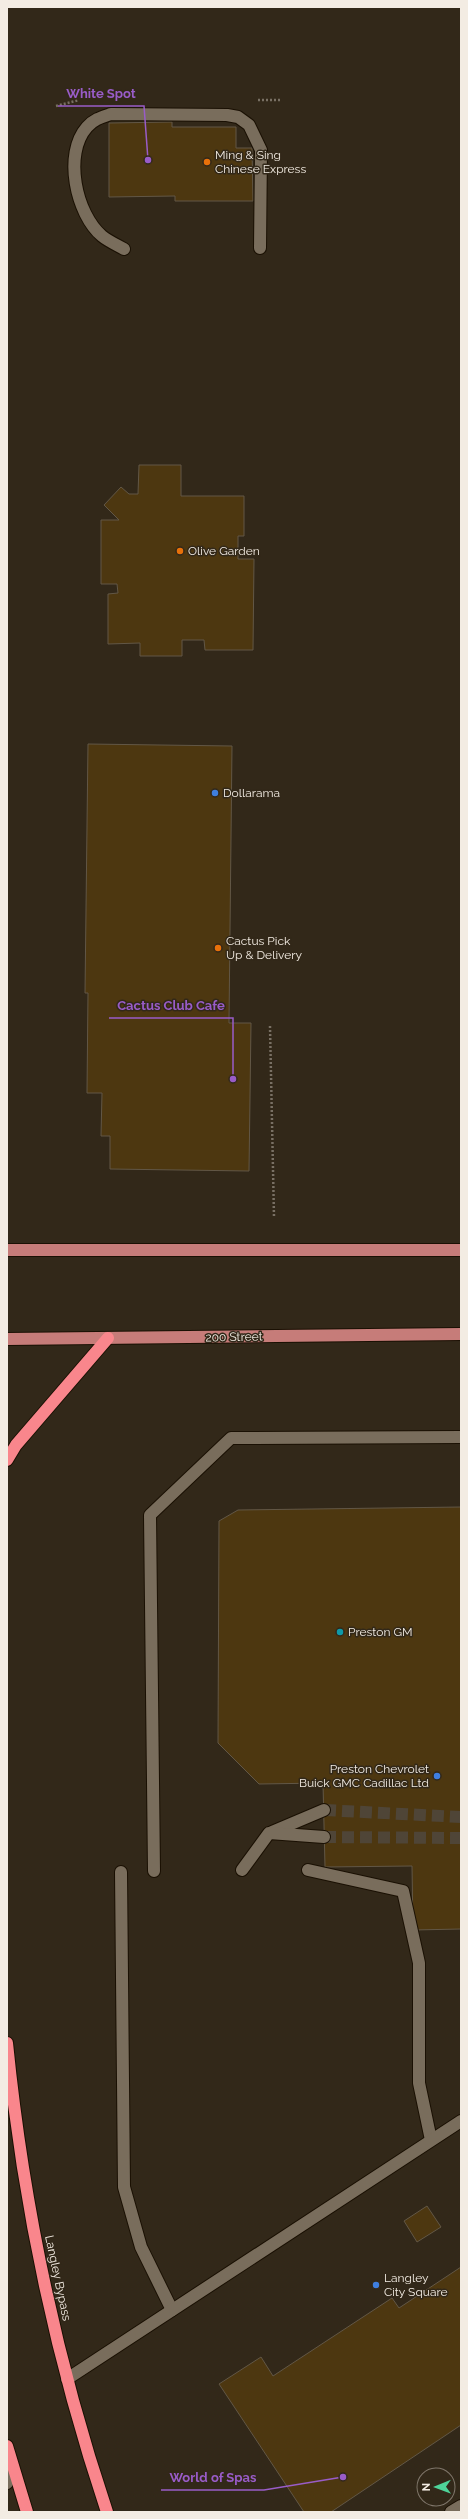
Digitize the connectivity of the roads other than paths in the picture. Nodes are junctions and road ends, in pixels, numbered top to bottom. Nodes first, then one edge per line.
1 (124, 248) dead end
2 (260, 248) dead end
3 (7, 1250) edge
4 (461, 1250) edge
5 (461, 1334) edge
6 (108, 1338) junction
7 (7, 1339) edge
8 (461, 1437) edge
9 (7, 1460) edge
10 (324, 1810) tunnel mouth
11 (269, 1833) junction
12 (324, 1837) tunnel mouth
13 (242, 1870) dead end
14 (308, 1870) dead end
15 (154, 1871) dead end
16 (121, 1872) dead end
17 (7, 2043) edge
18 (461, 2121) edge
19 (431, 2140) junction
20 (172, 2310) junction
21 (67, 2379) junction
22 (7, 2446) edge
23 (12, 2469) junction
24 (7, 2483) edge
25 (27, 2512) edge
26 (107, 2512) edge

1 - 2 lane
3 - 4 main road
5 - 6 main road, 200 Street
6 - 7 main road, 200 Street
6 - 9 highway
8 - 15 lane
10 - 11 lane
11 - 12 lane
11 - 13 lane
14 - 19 lane
16 - 20 lane
17 - 21 highway, Langley Bypass
18 - 19 lane
19 - 20 lane
20 - 21 lane
21 - 26 highway, Langley Bypass
22 - 23 highway
23 - 24 lane
23 - 25 highway

